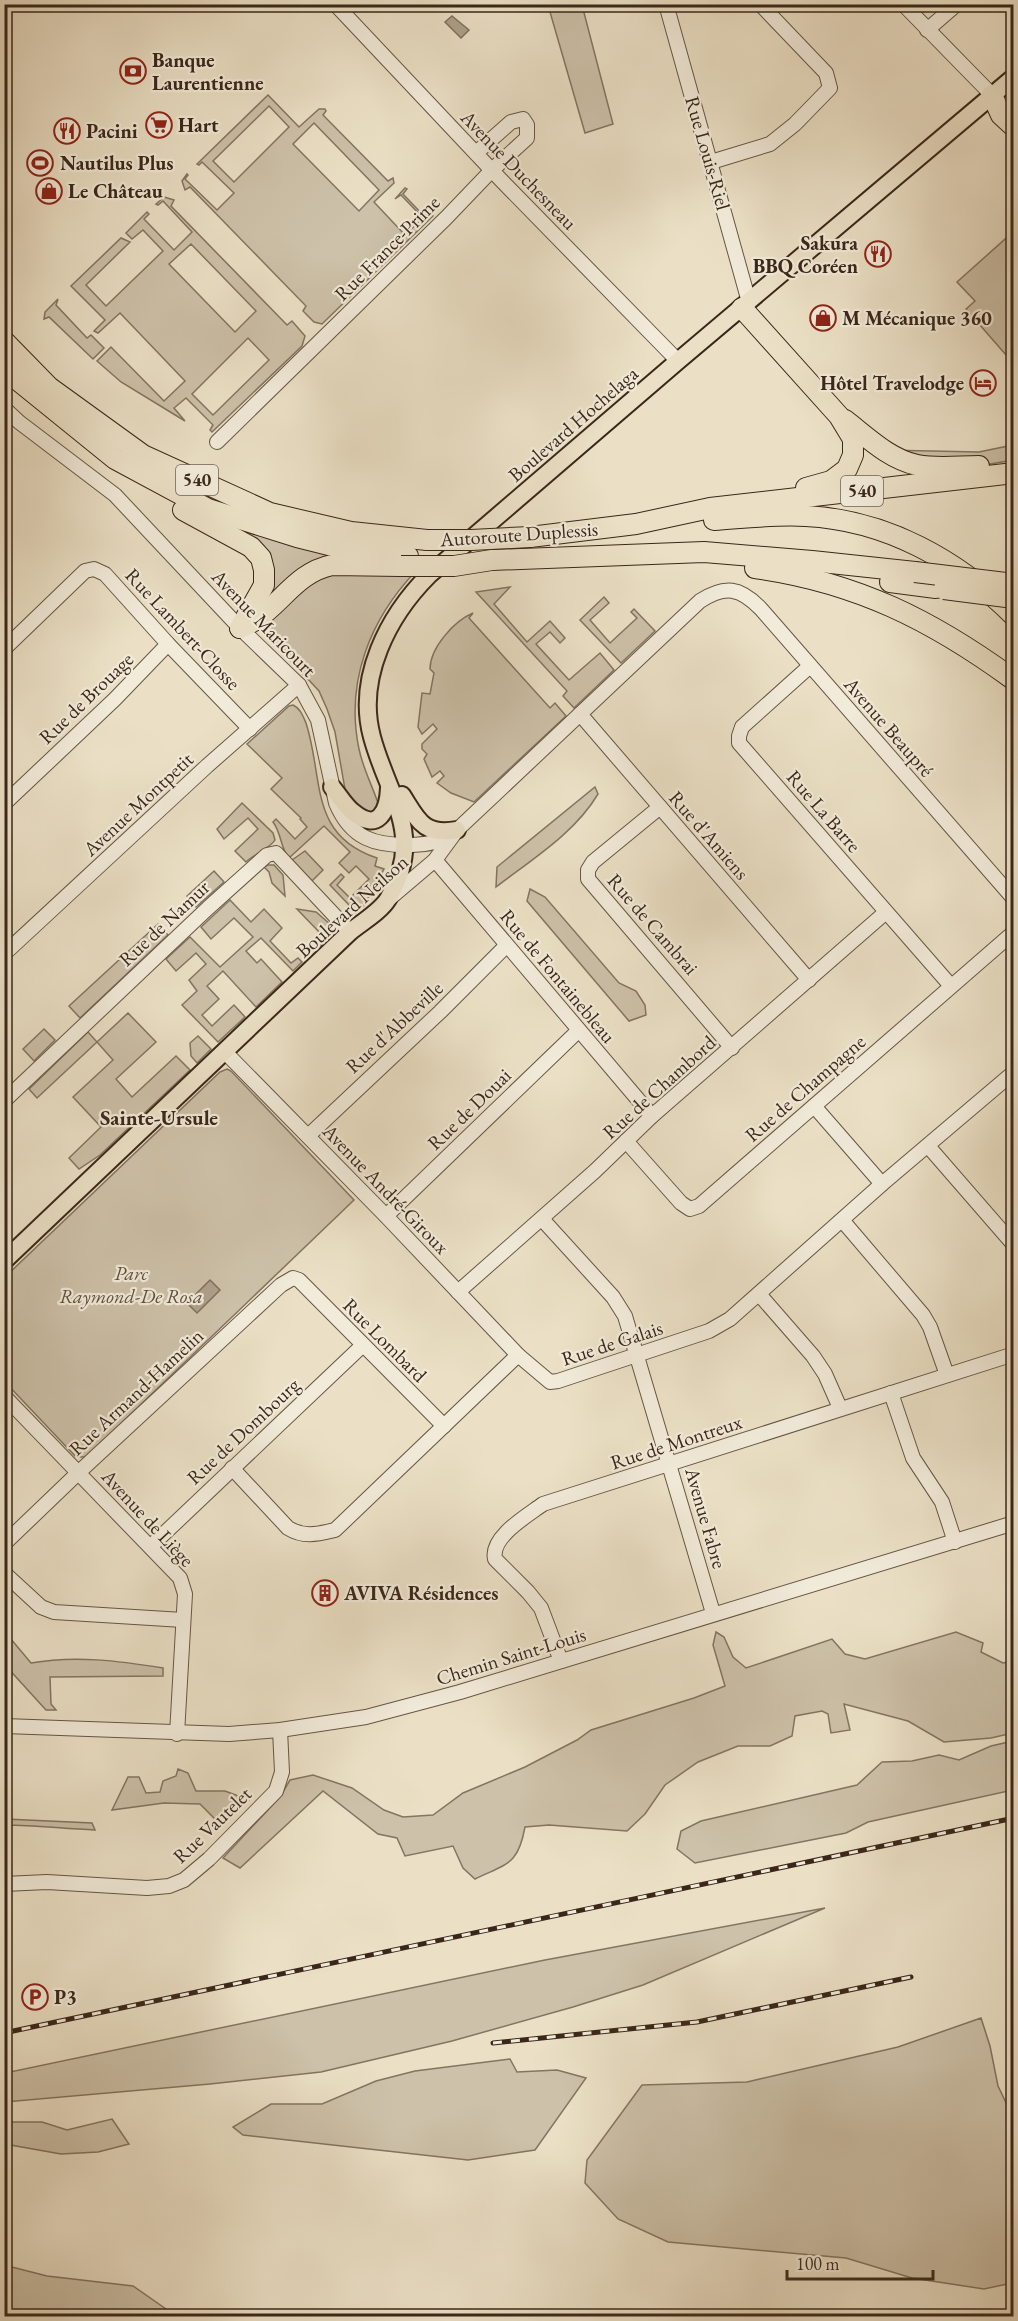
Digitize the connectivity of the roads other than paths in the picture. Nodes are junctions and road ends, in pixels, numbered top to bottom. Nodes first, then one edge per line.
1 (335, 4) edge
2 (666, 4) edge
3 (760, 4) edge
4 (903, 4) edge
5 (957, 4) edge
6 (927, 30) junction
7 (1014, 77) edge
8 (992, 95) junction
9 (1014, 108) edge
10 (1014, 127) edge
11 (476, 153) junction
12 (711, 162) junction
13 (492, 170) junction
14 (746, 305) junction
15 (4, 341) edge
16 (678, 361) junction
17 (9, 374) edge
18 (4, 408) edge
19 (839, 416) junction
20 (217, 442) dead end
21 (1014, 460) edge
22 (979, 466) junction
23 (1014, 474) edge
24 (774, 496) junction
25 (710, 508) junction
26 (636, 524) junction
27 (651, 555) junction
28 (758, 557) junction
29 (405, 561) junction
30 (1014, 584) edge
31 (730, 590) joint
32 (1014, 598) edge
33 (1014, 616) edge
34 (240, 628) junction
35 (168, 644) junction
36 (4, 649) edge
37 (810, 666) junction
38 (1014, 680) edge
39 (299, 685) junction
40 (580, 714) junction
41 (250, 729) junction
42 (384, 770) junction
43 (332, 787) junction
44 (4, 804) edge
45 (660, 807) junction
46 (457, 830) junction
47 (404, 845) junction
48 (435, 860) junction
49 (1014, 900) edge
50 (386, 901) junction
51 (886, 912) junction
52 (350, 932) junction
53 (1014, 932) edge
54 (506, 946) junction
55 (4, 954) edge
56 (809, 980) junction
57 (951, 986) junction
58 (578, 1031) junction
59 (732, 1047) junction
60 (225, 1052) junction
61 (1014, 1072) edge
62 (4, 1101) edge
63 (814, 1106) junction
64 (652, 1116) junction
65 (308, 1136) junction
66 (626, 1141) junction
67 (928, 1146) junction
68 (882, 1184) junction
69 (386, 1216) junction
70 (542, 1219) junction
71 (842, 1220) junction
72 (1014, 1245) edge
73 (4, 1261) edge
74 (298, 1280) joint
75 (458, 1292) junction
76 (759, 1294) junction
77 (363, 1345) junction
78 (1014, 1354) edge
79 (518, 1355) junction
80 (638, 1355) junction
81 (947, 1375) junction
82 (891, 1393) junction
83 (4, 1396) edge
84 (840, 1408) junction
85 (444, 1426) junction
86 (669, 1465) junction
87 (232, 1468) junction
88 (78, 1473) junction
89 (1014, 1523) edge
90 (955, 1542) junction
91 (4, 1544) edge
92 (151, 1546) junction
93 (4, 1573) edge
94 (713, 1613) junction
95 (183, 1620) junction
96 (561, 1661) junction
97 (4, 1726) edge
98 (279, 1730) junction
99 (177, 1734) junction
100 (4, 1884) edge

1 - 11 street, Avenue Duchesneau
2 - 12 street, Rue Louis-Riel
3 - 12 street
4 - 6 street
5 - 6 street
6 - 8 street
7 - 8 main road, Boulevard Hochelaga
8 - 9 highway
8 - 10 highway
8 - 14 main road, Boulevard Hochelaga
11 - 13 street, Avenue Duchesneau
11 - 13 street, Rue France-Prime
12 - 14 street, Rue Louis-Riel
13 - 16 street, Avenue Duchesneau
13 - 20 street, Rue France-Prime
14 - 16 main road, Boulevard Hochelaga
14 - 19 highway, Rue Louis-Riel
15 - 26 highway, Autoroute Duplessis / 540, bridge
16 - 42 main road, Boulevard Hochelaga
17 - 29 highway, Autoroute Duplessis / 540
17 - 34 highway
18 - 34 street, Avenue Maricourt
19 - 22 highway
19 - 24 highway
21 - 22 highway
22 - 24 highway
23 - 25 highway, Autoroute Duplessis / 540
24 - 25 highway
25 - 26 highway, Autoroute Duplessis / 540
26 - 33 highway
27 - 28 highway, Autoroute Duplessis / 540
27 - 29 highway, Autoroute Duplessis / 540, bridge
27 - 38 highway
28 - 30 highway, Autoroute Duplessis / 540, bridge
28 - 32 highway, bridge
29 - 34 highway
31 - 37 street, Avenue Beaupré
31 - 40 street, Boulevard Neilson
34 - 39 street, Avenue Maricourt
35 - 36 street, Rue Lambert-Closse
35 - 41 street, Rue Lambert-Closse
35 - 44 street, Rue de Brouage
37 - 49 street, Avenue Beaupré
37 - 51 street, Rue La Barre
39 - 41 street, Avenue Montpetit
39 - 43 street, Avenue Maricourt
40 - 45 street, Rue d'Amiens
40 - 46 street, Boulevard Neilson
41 - 55 street, Avenue Montpetit
42 - 43 main road
42 - 46 main road
42 - 47 main road, Boulevard Hochelaga
43 - 47 street, Avenue Maricourt
45 - 56 street, Rue d'Amiens
45 - 59 street, Rue de Cambrai
46 - 47 street, Avenue Maricourt
46 - 48 street, Boulevard Neilson
47 - 50 main road, Boulevard Hochelaga
48 - 50 street, Boulevard Neilson
48 - 54 street, Rue de Fontainebleau
50 - 52 main road, Boulevard Neilson
51 - 56 street, Rue de Chambord
51 - 57 street, Rue La Barre
52 - 60 main road, Boulevard Neilson
52 - 62 street, Rue de Namur
53 - 57 street, Rue de Champagne
54 - 58 street, Rue de Fontainebleau
54 - 65 street, Rue d'Abbeville
56 - 59 street, Rue de Chambord
57 - 63 street, Rue de Champagne
58 - 64 street, Rue de Fontainebleau
58 - 69 street, Rue de Douai
59 - 64 street, Rue de Chambord
60 - 65 street, Avenue André-Giroux
60 - 73 main road, Boulevard Neilson
61 - 67 street, Rue de Galais
63 - 66 street, Rue de Champagne
63 - 68 street
64 - 66 street, Rue de Chambord
65 - 69 street, Avenue André-Giroux
66 - 70 street, Rue de Chambord
67 - 68 street, Rue de Galais
67 - 72 street
68 - 71 street, Rue de Galais
69 - 75 street, Avenue André-Giroux
70 - 75 street, Rue de Chambord
70 - 80 street, Avenue Fabre
71 - 76 street, Rue de Galais
71 - 81 street
74 - 77 street, Rue Lombard
74 - 88 street, Rue Armand-Hamelin
75 - 79 street, Avenue André-Giroux
76 - 80 street, Rue de Galais
76 - 84 street
77 - 85 street, Rue Lombard
77 - 87 street, Rue de Dombourg
78 - 81 street, Rue de Montreux
79 - 80 street, Rue de Galais
79 - 85 street
80 - 86 street, Avenue Fabre
81 - 82 street, Rue de Montreux
82 - 84 street, Rue de Montreux
82 - 90 street
83 - 88 street, Avenue de Liège
84 - 86 street, Rue de Montreux
85 - 87 street
86 - 94 street, Avenue Fabre
86 - 96 street, Rue de Montreux
87 - 92 street, Rue de Dombourg
88 - 91 street, Rue Armand-Hamelin
88 - 92 street, Avenue de Liège
89 - 90 street, Chemin Saint-Louis
90 - 94 street, Chemin Saint-Louis
92 - 95 street, Avenue de Liège
93 - 95 street
94 - 96 street, Chemin Saint-Louis
95 - 99 street, Avenue de Liège
96 - 98 street, Chemin Saint-Louis
97 - 99 street, Chemin Saint-Louis
98 - 99 street, Chemin Saint-Louis
98 - 100 street, Rue Vautelet

